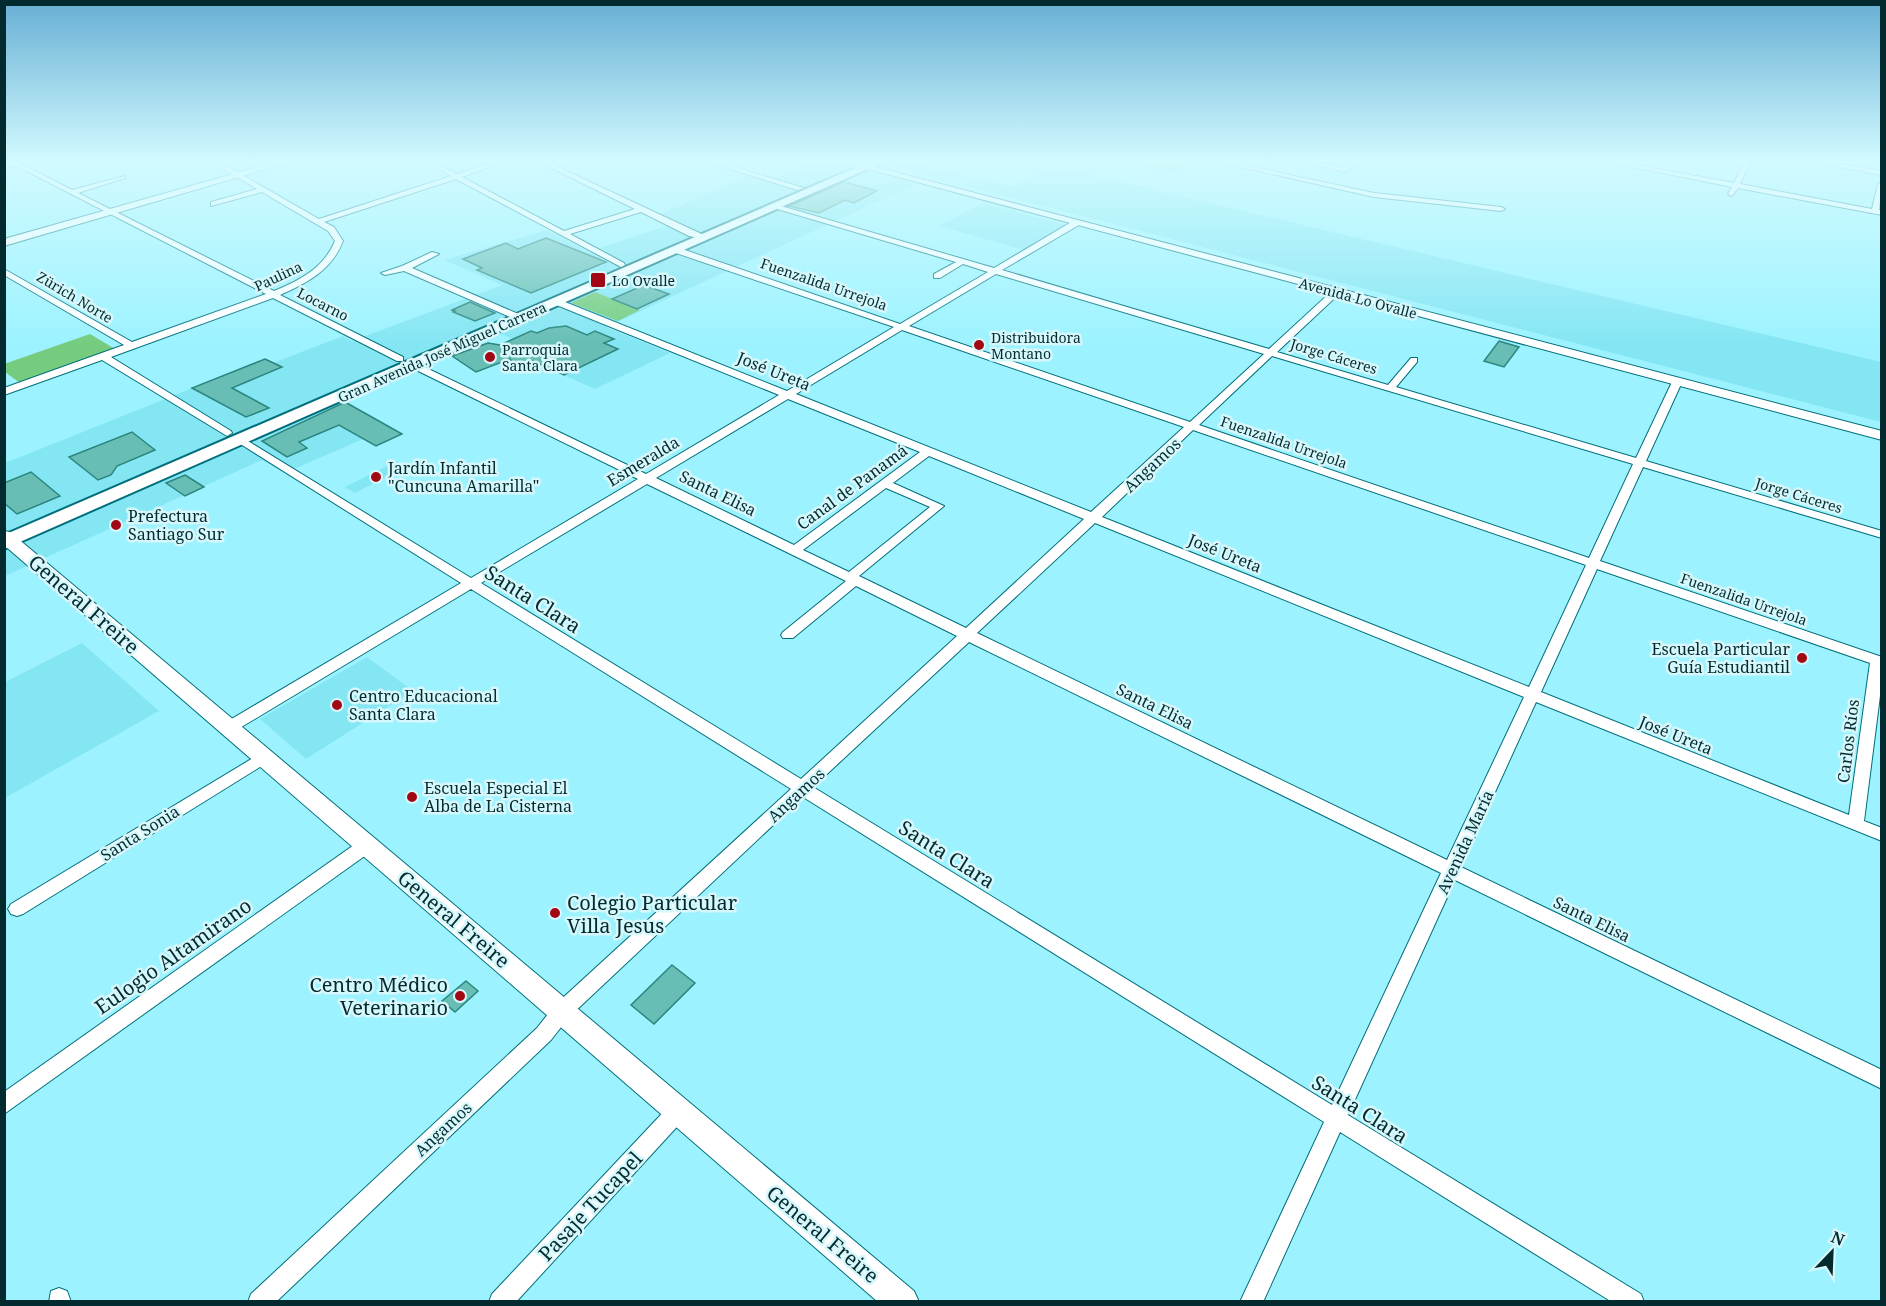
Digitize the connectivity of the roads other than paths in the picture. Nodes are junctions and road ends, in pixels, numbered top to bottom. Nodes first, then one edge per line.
1 (77, 222) edge
2 (131, 222) edge
3 (321, 222) edge
4 (540, 222) edge
5 (602, 222) edge
6 (667, 222) edge
7 (731, 222) edge
8 (840, 222) edge
9 (1069, 222) edge
10 (1076, 224) junction
11 (562, 234) junction
12 (698, 236) junction
13 (4, 243) edge
14 (676, 249) junction
15 (435, 254) dead end
16 (963, 261) junction
17 (621, 265) junction
18 (405, 268) junction
19 (4, 271) edge
20 (996, 271) junction
21 (385, 273) dead end
22 (937, 276) dead end
23 (1336, 292) junction
24 (275, 294) junction
25 (556, 302) junction
26 (514, 315) junction
27 (901, 326) junction
28 (132, 346) junction
29 (1272, 353) junction
30 (103, 356) junction
31 (1414, 360) dead end
32 (400, 363) junction
33 (4, 378) edge
34 (1677, 382) junction
35 (17, 387) junction
36 (1390, 388) junction
37 (4, 392) edge
38 (786, 394) junction
39 (1193, 427) junction
40 (1879, 434) edge
41 (233, 437) junction
42 (929, 451) junction
43 (1640, 463) junction
44 (647, 478) junction
45 (885, 483) junction
46 (1096, 517) junction
47 (1881, 535) edge
48 (6, 537) edge
49 (795, 550) junction
50 (1594, 564) junction
51 (853, 579) junction
52 (470, 585) junction
53 (788, 634) dead end
54 (969, 635) junction
55 (1879, 662) edge
56 (1533, 696) junction
57 (228, 728) junction
58 (263, 758) junction
59 (802, 789) junction
60 (1856, 825) junction
61 (1881, 835) edge
62 (368, 845) junction
63 (1452, 871) junction
64 (17, 909) dead end
65 (562, 1011) junction
66 (1881, 1080) edge
67 (4, 1104) edge
68 (678, 1111) junction
69 (1336, 1119) junction
70 (505, 1300) edge
71 (259, 1302) edge
72 (903, 1302) edge
73 (1251, 1302) edge
74 (1633, 1302) edge

1 - 13 street
2 - 24 street, Locarno
3 - 24 street, Paulina
4 - 11 street
5 - 11 street
6 - 12 street
7 - 12 main road, Gran Avenida José Miguel Carrera
8 - 16 street, Jorge Cáceres
9 - 10 street, Avenida Lo Ovalle
10 - 20 street, Esmeralda
10 - 23 street, Avenida Lo Ovalle
11 - 17 street
12 - 14 main road, Gran Avenida José Miguel Carrera
12 - 17 main road, Gran Avenida José Miguel Carrera
14 - 25 main road, Gran Avenida José Miguel Carrera
14 - 27 street, Fuenzalida Urrejola
15 - 18 street
16 - 20 street, Jorge Cáceres
16 - 22 street
17 - 26 main road, Gran Avenida José Miguel Carrera
18 - 21 street
18 - 26 street
19 - 28 street, Zürich Norte
20 - 27 street, Esmeralda
20 - 29 street, Jorge Cáceres
23 - 29 street, Angamos
23 - 34 street, Avenida Lo Ovalle
24 - 28 street, Paulina
24 - 32 street, Locarno
25 - 26 main road, Gran Avenida José Miguel Carrera
25 - 38 street, José Ureta
26 - 32 main road, Gran Avenida José Miguel Carrera
27 - 38 street, Esmeralda
27 - 39 street, Fuenzalida Urrejola
28 - 30 street, Paulina
29 - 36 street, Jorge Cáceres
29 - 39 street, Angamos
30 - 35 street, Paulina
30 - 41 street, Santa Clara
31 - 36 street
32 - 41 main road, Gran Avenida José Miguel Carrera
32 - 41 main road, Gran Avenida José Miguel Carrera
32 - 44 street, Santa Elisa
33 - 35 street
34 - 40 street, Avenida Lo Ovalle
34 - 43 street, Avenida María
35 - 37 street, Paulina
36 - 43 street, Jorge Cáceres
38 - 42 street, José Ureta
38 - 44 street, Esmeralda
39 - 46 street, Angamos
39 - 50 street, Fuenzalida Urrejola
41 - 48 main road, Gran Avenida José Miguel Carrera
41 - 52 street, Santa Clara
42 - 45 street, Canal de Panamá
42 - 46 street, José Ureta
43 - 47 street, Jorge Cáceres
43 - 50 street, Avenida María
44 - 49 street, Santa Elisa
44 - 52 street, Esmeralda
45 - 49 street, Canal de Panamá
45 - 51 street
46 - 54 street, Angamos
46 - 56 street, José Ureta
48 - 57 street, General Freire
49 - 51 street, Santa Elisa
50 - 55 street, Fuenzalida Urrejola
50 - 56 street, Avenida María
51 - 53 street
51 - 54 street, Santa Elisa
52 - 57 street, Esmeralda
52 - 59 street, Santa Clara
54 - 59 street, Angamos
54 - 63 street, Santa Elisa
55 - 60 street, Carlos Ríos
56 - 60 street, José Ureta
56 - 63 street, Avenida María
57 - 58 street, General Freire
58 - 62 street, General Freire
58 - 64 street, Santa Sonia
59 - 65 street, Angamos
59 - 69 street, Santa Clara
60 - 61 street, José Ureta
62 - 65 street, General Freire
62 - 67 street, Eulogio Altamirano
63 - 66 street, Santa Elisa
63 - 69 street, Avenida María
65 - 68 street, General Freire
65 - 71 street, Angamos
68 - 70 street, Pasaje Tucapel
68 - 72 street, General Freire
69 - 73 street, Avenida María
69 - 74 street, Santa Clara

